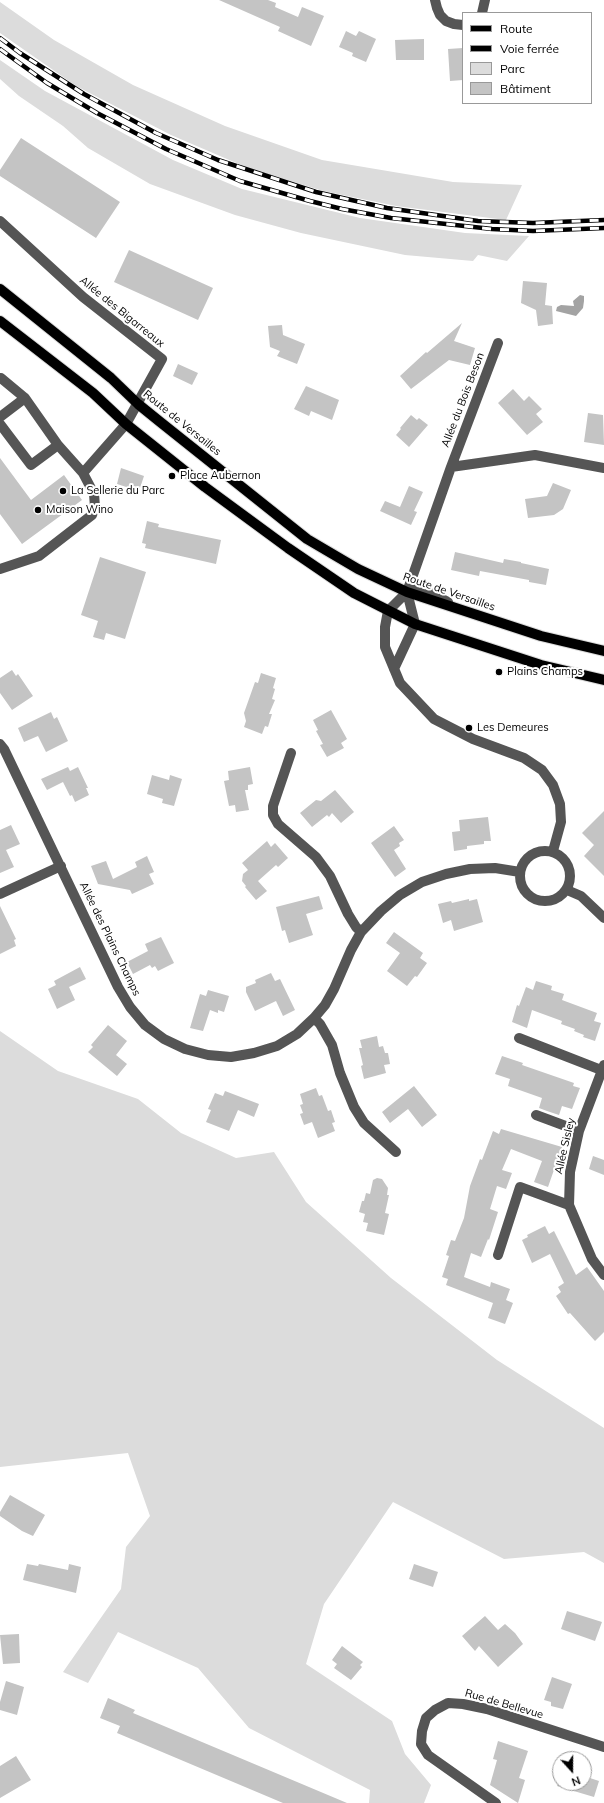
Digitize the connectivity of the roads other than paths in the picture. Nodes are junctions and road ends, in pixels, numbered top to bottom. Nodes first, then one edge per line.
1 (435, 0) edge
2 (485, 0) edge
3 (482, 12) edge
4 (462, 25) edge
5 (0, 221) edge
6 (0, 288) edge
7 (0, 321) edge
8 (498, 343) dead end
9 (1, 378) edge
10 (25, 398) junction
11 (138, 404) junction
12 (0, 417) edge
13 (0, 424) edge
14 (126, 424) junction
15 (58, 444) junction
16 (451, 467) junction
17 (604, 468) edge
18 (83, 473) junction
19 (0, 569) edge
20 (409, 588) junction
21 (388, 611) junction
22 (415, 624) junction
23 (604, 651) edge
24 (394, 669) junction
25 (604, 680) edge
26 (0, 744) edge
27 (291, 752) dead end
28 (552, 851) junction
29 (61, 866) junction
30 (520, 872) junction
31 (566, 890) junction
32 (0, 894) edge
33 (604, 918) edge
34 (361, 932) junction
35 (314, 1018) junction
36 (519, 1038) dead end
37 (603, 1068) edge
38 (536, 1116) dead end
39 (579, 1131) junction
40 (396, 1152) dead end
41 (569, 1205) junction
42 (498, 1255) dead end
43 (604, 1275) edge
44 (604, 1747) edge
45 (496, 1803) edge

1 - 4 street
2 - 3 street
5 - 11 street, Allée des Bigarreaux
6 - 11 main road, Route de Versailles
7 - 14 main road
8 - 16 street, Allée du Bois Beson
9 - 10 street
10 - 12 street
10 - 15 street
11 - 14 street, Allée des Bigarreaux
11 - 20 main road, Route de Versailles
13 - 15 street
14 - 18 street, Allée des Bigarreaux
14 - 21 main road
15 - 18 street
16 - 17 street
16 - 20 street, Allée du Bois Beson
18 - 19 street
20 - 21 street
20 - 22 street
20 - 23 main road, Route de Versailles
21 - 22 main road
21 - 24 street
22 - 24 street
22 - 25 main road
24 - 28 street
26 - 29 street, Allée des Plains Champs
27 - 34 street
28 - 30 street
28 - 31 street
29 - 32 street
29 - 35 street, Allée des Plains Champs
30 - 31 street
30 - 34 street, Allée des Plains Champs
31 - 33 street
34 - 35 street, Allée des Plains Champs
35 - 40 street
36 - 37 street
37 - 39 street, Allée Sisley
38 - 39 street
39 - 41 street, Allée Sisley
41 - 42 street
41 - 43 street, Allée Sisley
44 - 45 street, Rue de Bellevue

